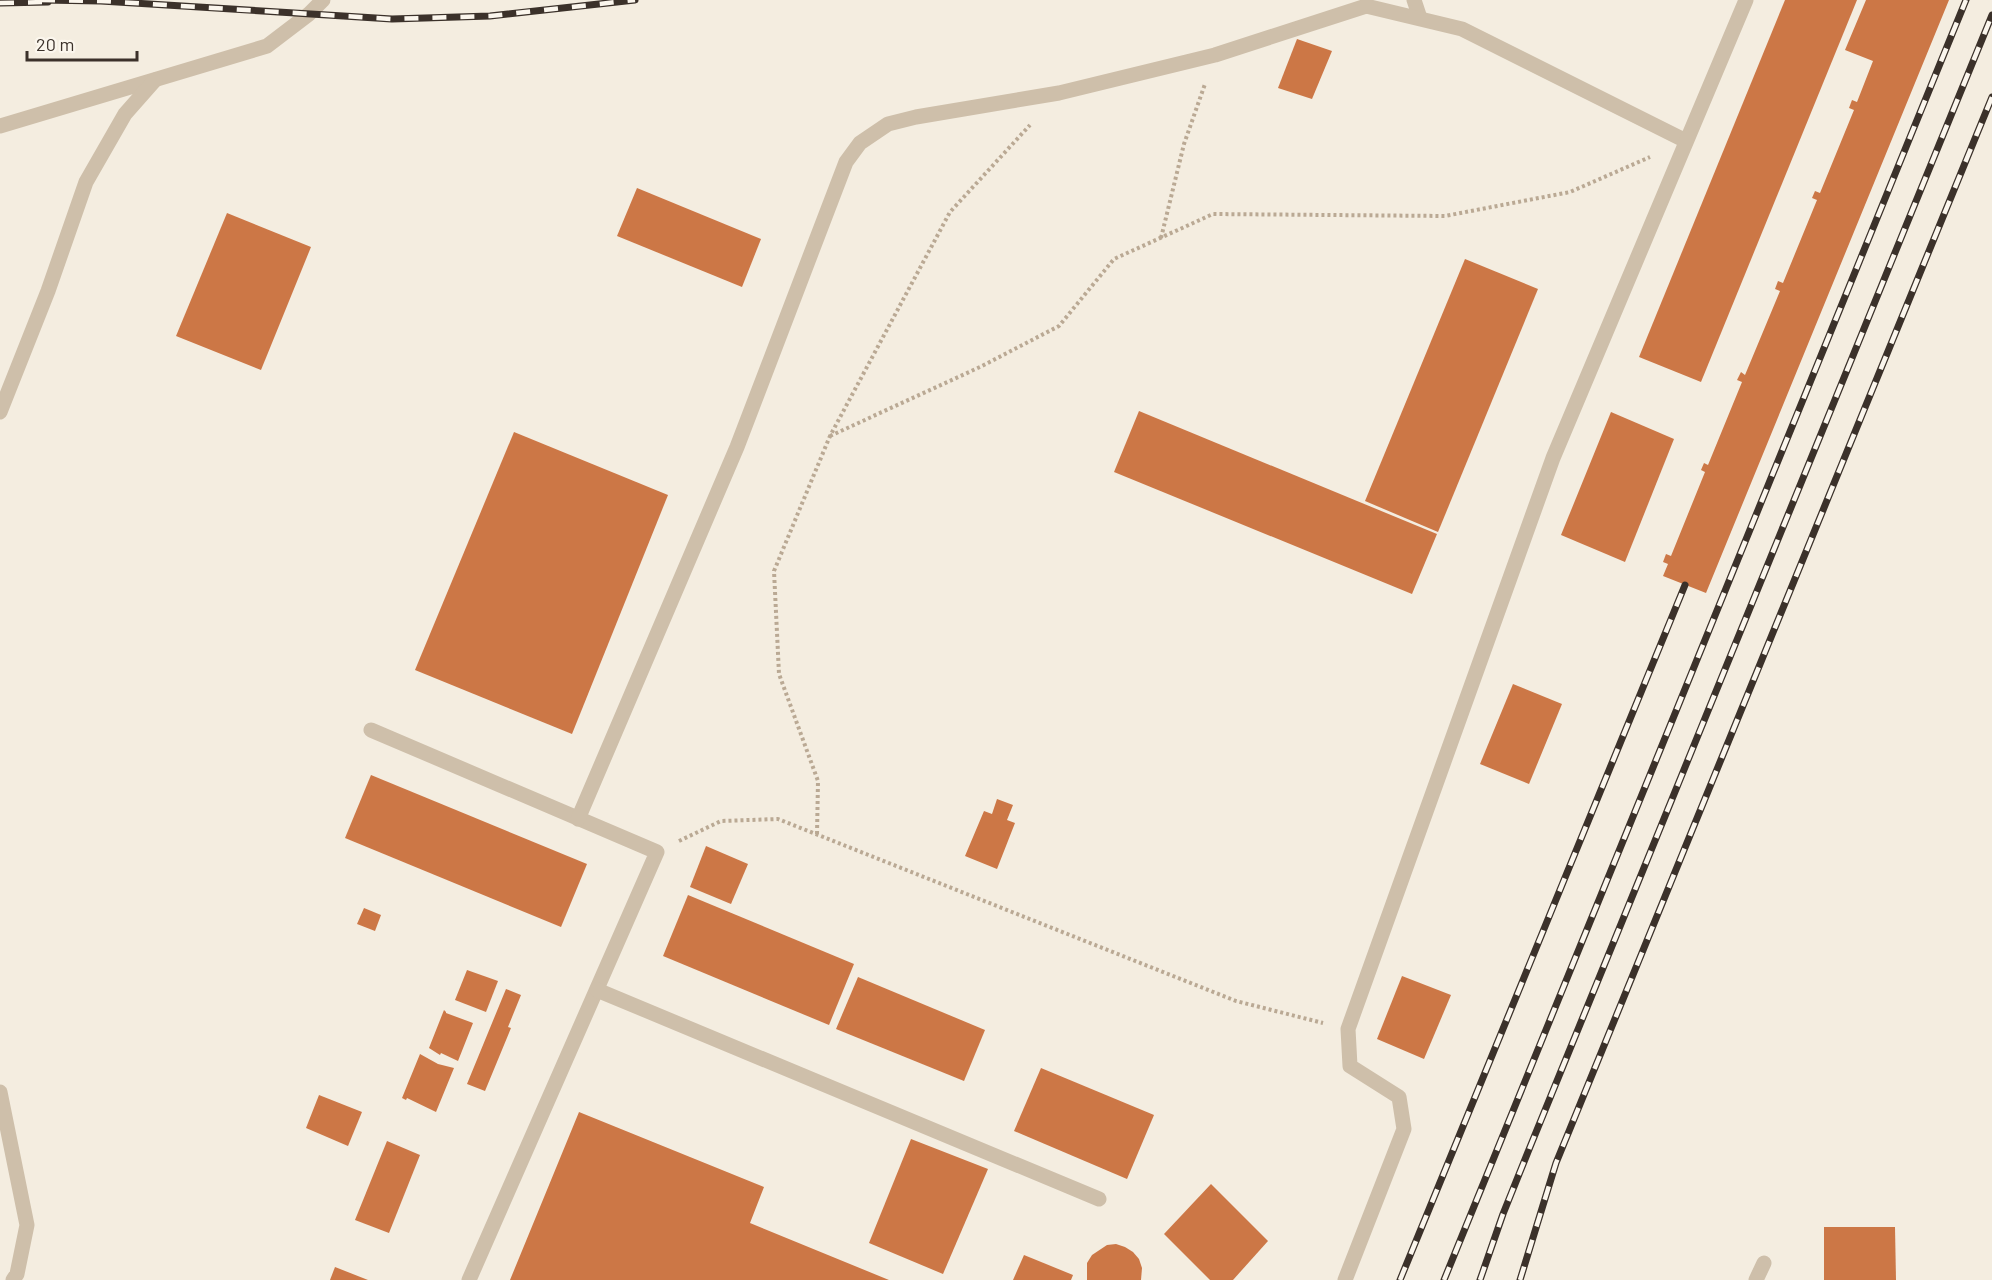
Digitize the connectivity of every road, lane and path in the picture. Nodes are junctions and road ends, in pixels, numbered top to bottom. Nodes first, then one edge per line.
1 (323, 0) edge
2 (1414, 0) edge
3 (1746, 0) edge
4 (1420, 18) junction
5 (1215, 55) junction
6 (155, 80) junction
7 (1059, 93) junction
8 (0, 126) edge
9 (1686, 141) junction
10 (1161, 238) junction
11 (0, 412) edge
12 (830, 436) junction
13 (371, 730) dead end
14 (578, 819) junction
15 (817, 834) junction
16 (657, 852) junction
17 (597, 990) junction
18 (1348, 1029) junction
19 (0, 1092) edge
20 (1099, 1199) dead end
21 (1764, 1263) dead end
22 (13, 1280) edge
23 (469, 1280) edge
24 (1345, 1280) edge
25 (1756, 1280) edge

1 - 6 lane
2 - 4 lane
3 - 9 lane
4 - 5 lane
4 - 9 lane
5 - 7 lane
5 - 10 path
6 - 8 lane
6 - 11 lane
7 - 12 path
7 - 14 lane
9 - 10 path
9 - 18 lane
10 - 12 path
12 - 15 path
13 - 14 lane
14 - 16 lane
15 - 16 path
15 - 18 path
16 - 17 lane
17 - 20 lane
17 - 23 lane
18 - 24 lane
19 - 22 lane
21 - 25 lane

